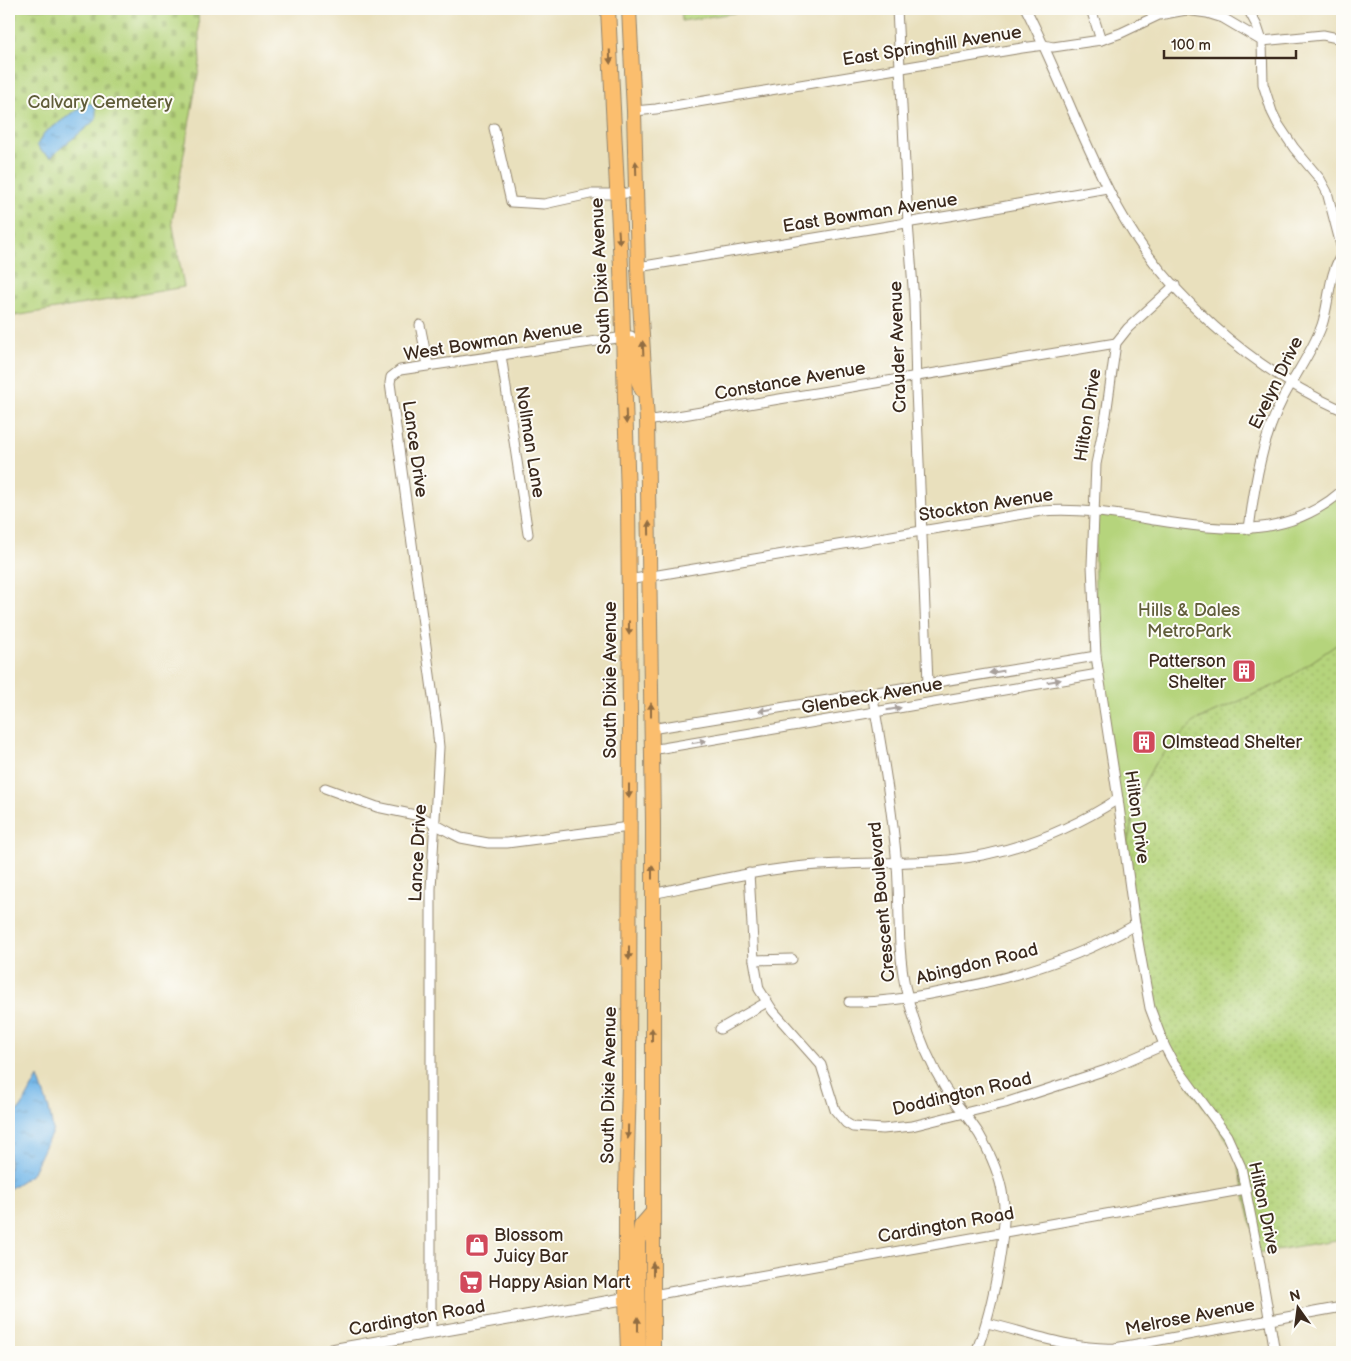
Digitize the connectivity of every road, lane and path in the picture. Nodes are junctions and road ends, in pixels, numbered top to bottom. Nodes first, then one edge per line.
1 (608, 9) edge
2 (629, 9) edge
3 (897, 9) edge
4 (1026, 9) edge
5 (1092, 9) edge
6 (1248, 9) edge
7 (1101, 40) junction
8 (1342, 40) edge
9 (1262, 41) junction
10 (1044, 45) junction
11 (900, 68) junction
12 (634, 111) junction
13 (494, 128) dead end
14 (1107, 188) junction
15 (636, 192) junction
16 (616, 194) junction
17 (908, 223) junction
18 (1342, 249) edge
19 (1342, 255) edge
20 (638, 261) junction
21 (1175, 286) junction
22 (420, 325) dead end
23 (627, 337) junction
24 (1116, 343) junction
25 (501, 355) junction
26 (428, 365) junction
27 (916, 376) junction
28 (391, 377) joint
29 (1292, 382) junction
30 (646, 398) junction
31 (1342, 410) edge
32 (647, 421) junction
33 (1342, 491) edge
34 (1094, 512) junction
35 (1248, 528) junction
36 (922, 531) junction
37 (528, 534) dead end
38 (650, 576) junction
39 (628, 580) junction
40 (1096, 656) junction
41 (1098, 674) junction
42 (928, 683) junction
43 (872, 692) junction
44 (876, 712) junction
45 (651, 729) junction
46 (651, 750) junction
47 (325, 788) dead end
48 (1118, 799) junction
49 (434, 823) junction
50 (629, 827) junction
51 (897, 863) junction
52 (749, 873) junction
53 (652, 894) junction
54 (1135, 925) junction
55 (792, 959) dead end
56 (754, 960) junction
57 (908, 998) junction
58 (768, 1002) junction
59 (848, 1002) dead end
60 (720, 1029) dead end
61 (1164, 1045) junction
62 (965, 1113) junction
63 (1246, 1190) junction
64 (652, 1212) junction
65 (1003, 1232) junction
66 (653, 1295) junction
67 (632, 1297) junction
68 (1342, 1307) edge
69 (1269, 1319) junction
70 (987, 1323) junction
71 (431, 1334) junction
72 (320, 1352) edge
73 (628, 1352) edge
74 (639, 1352) edge
75 (653, 1352) edge
76 (976, 1352) edge
77 (1275, 1352) edge

1 -> 16 main road, South Dixie Avenue
2 - 12 main road
3 - 11 street, Crauder Avenue
4 - 10 street
5 - 7 street
6 - 9 street
7 - 9 street, East Springhill Avenue
7 - 10 street, East Springhill Avenue
8 - 9 street
9 - 18 street
10 - 11 street, East Springhill Avenue
10 - 14 street
11 - 12 street, East Springhill Avenue
11 - 17 street, Crauder Avenue
15 -> 12 main road
13 - 16 street
14 - 17 street, East Bowman Avenue
14 - 21 street
15 - 16 street
15 - 20 main road
16 -> 23 main road, South Dixie Avenue
17 - 20 street, East Bowman Avenue
17 - 27 street, Crauder Avenue
19 - 29 street, Evelyn Drive
20 - 23 main road
30 -> 20 main road
21 - 24 street
21 - 29 street
22 - 26 street
23 - 25 street, West Bowman Avenue
23 - 30 main road
23 -> 39 main road, South Dixie Avenue
24 - 27 street, Constance Avenue
24 - 34 street, Hilton Drive
25 - 26 street, West Bowman Avenue
25 - 37 street, Nollman Lane
26 - 28 street, West Bowman Avenue
27 - 32 street, Constance Avenue
27 - 36 street, Crauder Avenue
28 - 49 street, Lance Drive
29 - 31 street
29 - 35 street, Evelyn Drive
30 - 32 main road
38 -> 32 main road
33 - 35 street, Stockton Avenue
34 - 35 street, Stockton Avenue
34 - 36 street, Stockton Avenue
34 - 40 street, Hilton Drive
36 - 38 street, Stockton Avenue
36 - 42 street, Crauder Avenue
38 - 39 street, Stockton Avenue
45 -> 38 main road
39 -> 50 main road, South Dixie Avenue
40 - 41 street, Hilton Drive
40 -> 42 street, Glenbeck Avenue
44 -> 41 street, Glenbeck Avenue
41 - 48 street, Hilton Drive
42 - 43 street, Glenbeck Avenue
43 - 44 street, Crescent Boulevard
43 -> 45 street, Glenbeck Avenue
46 -> 44 street, Glenbeck Avenue
44 - 51 street, Crescent Boulevard
45 - 46 main road
53 -> 46 main road
47 - 49 street
48 - 51 street
48 - 54 street, Hilton Drive
49 - 50 street
49 - 71 street, Lance Drive
50 -> 67 main road, South Dixie Avenue
51 - 52 street
51 - 57 street, Crescent Boulevard
52 - 53 street
52 - 56 street, Doddington Road
64 -> 53 main road
54 - 57 street, Abingdon Road
54 - 61 street, Hilton Drive
55 - 56 street
56 - 58 street, Doddington Road
57 - 59 street, Abingdon Road
57 - 62 street, Crescent Boulevard
58 - 60 street
58 - 62 street, Doddington Road
61 - 62 street, Doddington Road
61 - 63 street, Hilton Drive
62 - 65 street, Crescent Boulevard
63 - 65 street, Cardington Road
63 - 69 street, Hilton Drive
66 -> 64 main road
64 - 67 main road
65 - 66 street, Cardington Road
65 - 70 street, Crescent Boulevard
66 - 75 main road
67 - 71 street, Cardington Road
67 - 73 main road, South Dixie Avenue
74 -> 67 main road
68 - 69 street, Melrose Avenue
69 - 70 street, Melrose Avenue
69 - 77 street, Hilton Drive
70 - 76 street, Crescent Boulevard
71 - 72 street, Cardington Road

